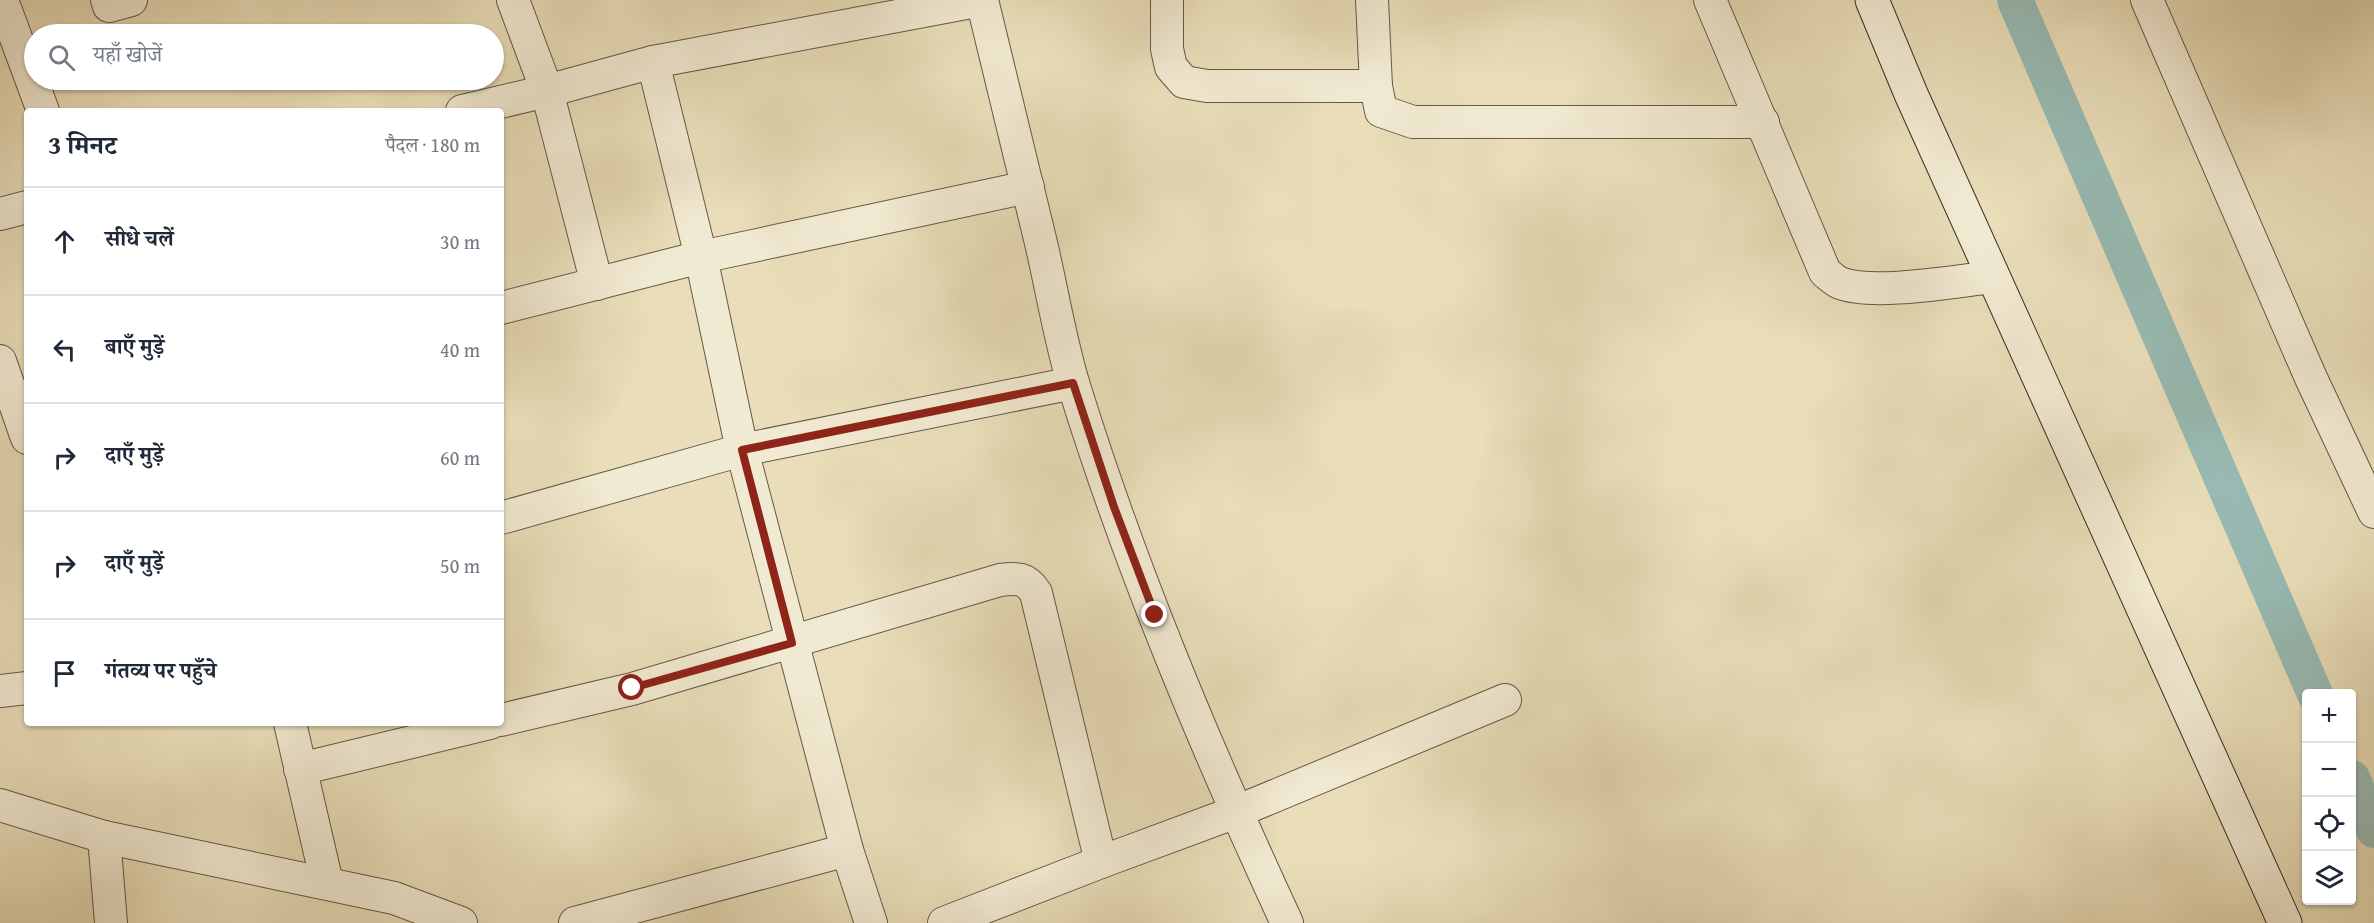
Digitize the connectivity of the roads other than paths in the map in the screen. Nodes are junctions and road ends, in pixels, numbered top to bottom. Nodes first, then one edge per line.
1 (2, 0) edge
2 (107, 0) edge
3 (131, 0) edge
4 (513, 0) edge
5 (982, 0) edge
6 (1167, 0) edge
7 (1372, 0) edge
8 (1710, 0) edge
9 (1872, 0) edge
10 (2147, 0) edge
11 (24, 60) edge
12 (652, 62) junction
13 (1376, 86) junction
14 (35, 90) edge
15 (547, 91) junction
16 (42, 108) edge
17 (475, 108) edge
18 (1763, 122) junction
19 (1028, 187) junction
20 (24, 208) edge
21 (0, 214) edge
22 (701, 257) junction
23 (1994, 277) junction
24 (597, 284) junction
25 (504, 307) edge
26 (0, 361) edge
27 (1073, 383) junction
28 (24, 429) edge
29 (742, 450) junction
30 (2374, 512) edge
31 (504, 517) edge
32 (792, 643) junction
33 (24, 688) edge
34 (0, 691) edge
35 (1505, 700) dead end
36 (504, 719) edge
37 (291, 726) edge
38 (478, 726) edge
39 (300, 769) junction
40 (0, 805) edge
41 (1236, 812) junction
42 (104, 837) junction
43 (847, 850) junction
44 (1101, 862) junction
45 (327, 883) junction
46 (394, 911) edge
47 (988, 916) edge
48 (111, 923) edge
49 (461, 923) edge
50 (575, 923) edge
51 (871, 923) edge
52 (944, 923) edge
53 (1287, 923) edge
54 (2285, 923) edge

1 - 11 street
2 - 3 street
4 - 15 street
5 - 12 street
5 - 19 street
6 - 13 street
7 - 13 street
8 - 18 street
9 - 23 main road
10 - 30 street
12 - 15 street
12 - 22 street
13 - 18 street
14 - 16 street
15 - 17 street
15 - 24 street
18 - 23 street
19 - 22 street
19 - 27 street
20 - 21 street
22 - 24 street
22 - 29 street
23 - 54 main road
24 - 25 street
26 - 28 street
27 - 29 street
27 - 41 street
29 - 31 street
29 - 32 street
32 - 36 street
32 - 43 street
32 - 44 street
33 - 34 street
35 - 41 street
37 - 39 street
38 - 39 street
39 - 45 street
40 - 42 street
41 - 44 street
41 - 53 street
42 - 45 street
42 - 48 street
43 - 50 street
43 - 51 street
44 - 47 street
45 - 46 street
46 - 49 street
47 - 52 street

